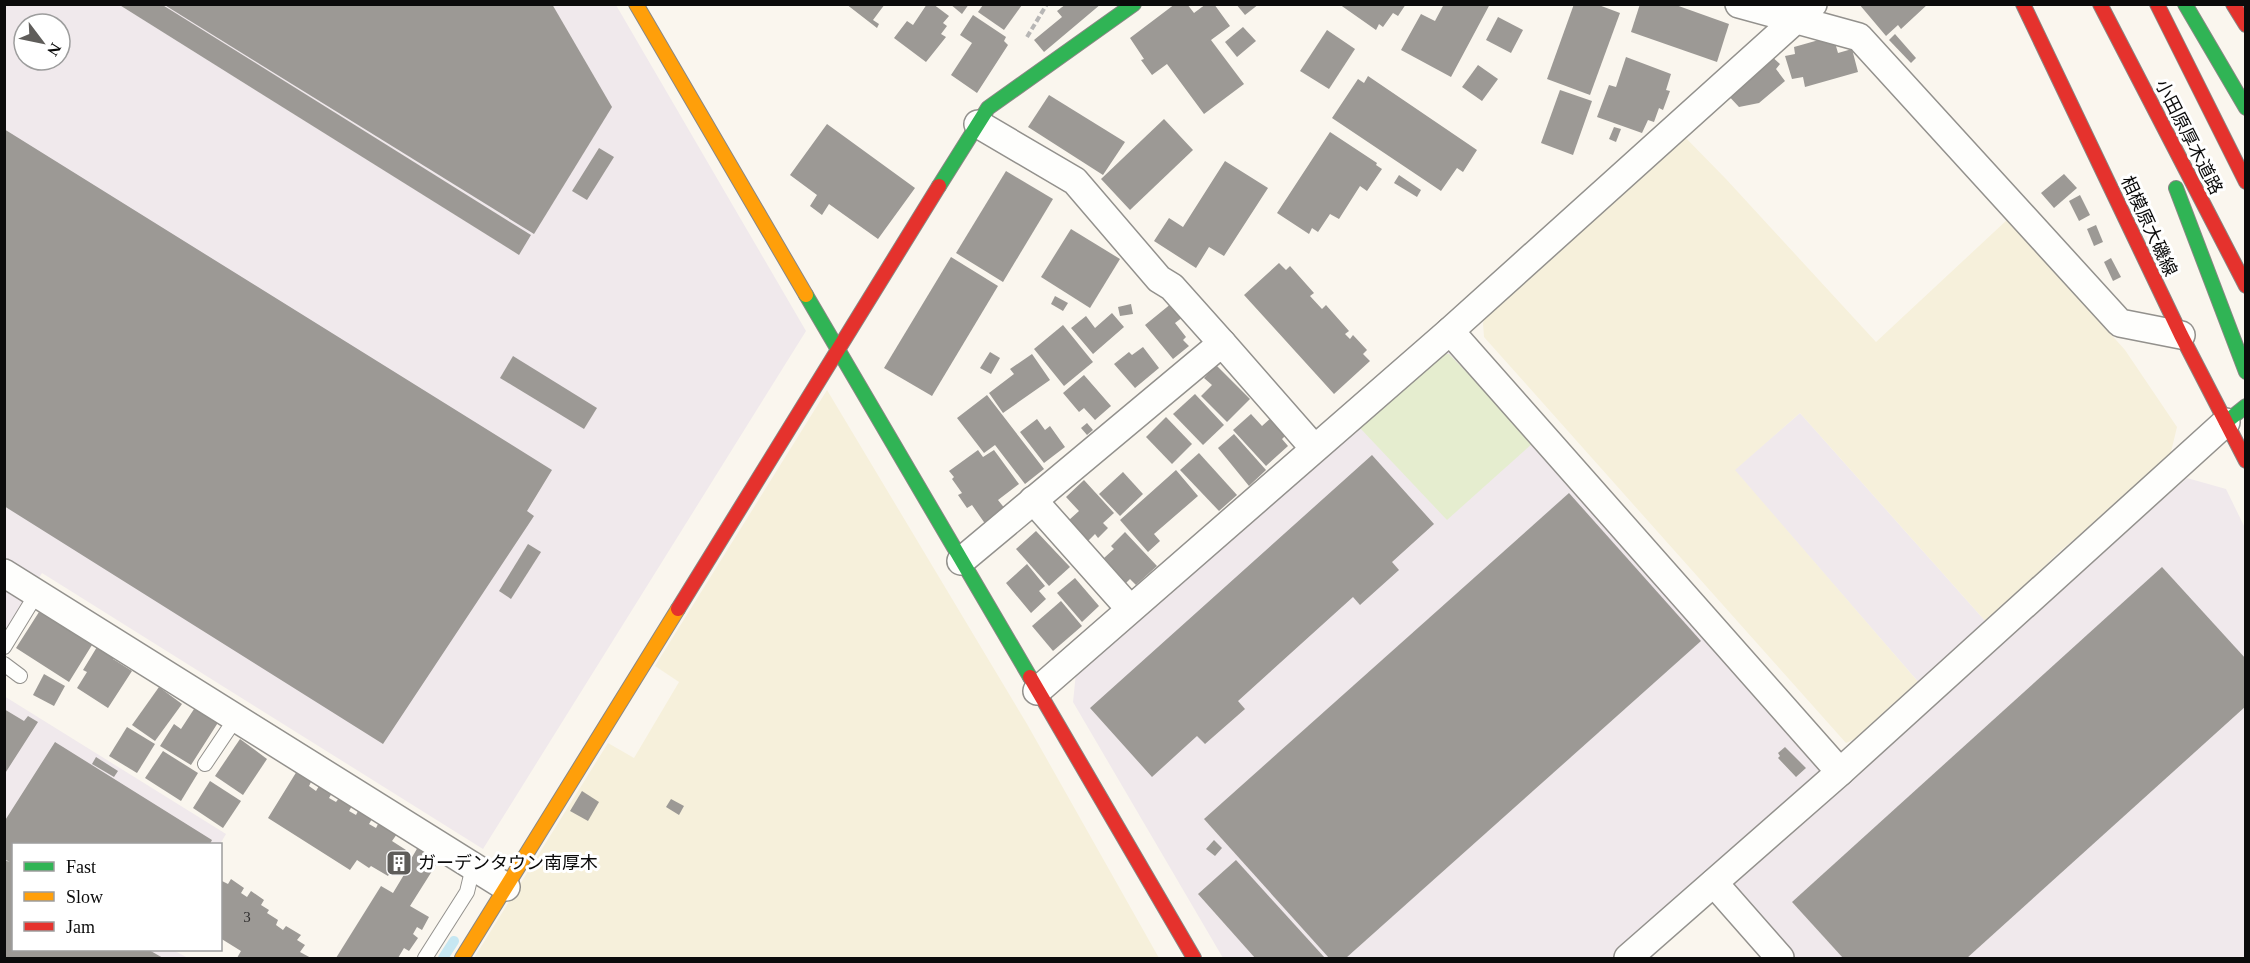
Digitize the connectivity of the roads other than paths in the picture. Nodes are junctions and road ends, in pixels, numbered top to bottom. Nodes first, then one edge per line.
1 (636, 4) edge
2 (1134, 4) edge
3 (1739, 4) edge
4 (2023, 4) edge
5 (2100, 4) edge
6 (2157, 4) edge
7 (2185, 4) edge
8 (2233, 4) edge
9 (1804, 13) edge
10 (2246, 25) edge
11 (2149, 100) junction
12 (2246, 108) edge
13 (978, 124) junction
14 (2246, 182) edge
15 (2246, 286) edge
16 (1450, 331) junction
17 (2181, 335) junction
18 (1222, 344) junction
19 (838, 351) junction
20 (2246, 372) edge
21 (2236, 414) edge
22 (1314, 448) junction
23 (2246, 460) edge
24 (1034, 500) junction
25 (961, 561) junction
26 (4, 573) edge
27 (37, 593) junction
28 (1130, 609) junction
29 (4, 647) edge
30 (4, 664) edge
31 (20, 676) dead end
32 (1037, 691) junction
33 (236, 718) junction
34 (205, 764) dead end
35 (1840, 772) junction
36 (489, 877) junction
37 (1714, 883) junction
38 (425, 958) edge
39 (462, 958) edge
40 (1194, 958) edge
41 (1628, 958) edge
42 (1780, 958) edge

1 - 19 main road
2 - 13 main road
3 - 9 street
4 - 17 main road, 相模原大磯線
5 - 11 main road, 小田原厚木道路
6 - 14 main road, 小田原厚木道路
7 - 12 main road
8 - 10 main road
9 - 16 street
9 - 17 street
11 - 15 main road, 小田原厚木道路
11 - 20 main road
13 - 18 street
13 - 19 main road
16 - 22 street
16 - 35 street
17 - 21 main road, 相模原大磯線
18 - 22 street
18 - 24 street
19 - 25 main road
19 - 36 main road
21 - 23 main road, 相模原大磯線
21 - 35 street
22 - 28 street
24 - 25 street
24 - 28 street
25 - 32 main road
26 - 27 street
27 - 29 lane
27 - 33 street
28 - 32 street
30 - 31 lane
32 - 40 main road
33 - 34 lane
33 - 36 street
35 - 37 street
36 - 38 lane
36 - 39 main road
37 - 41 street
37 - 42 street

